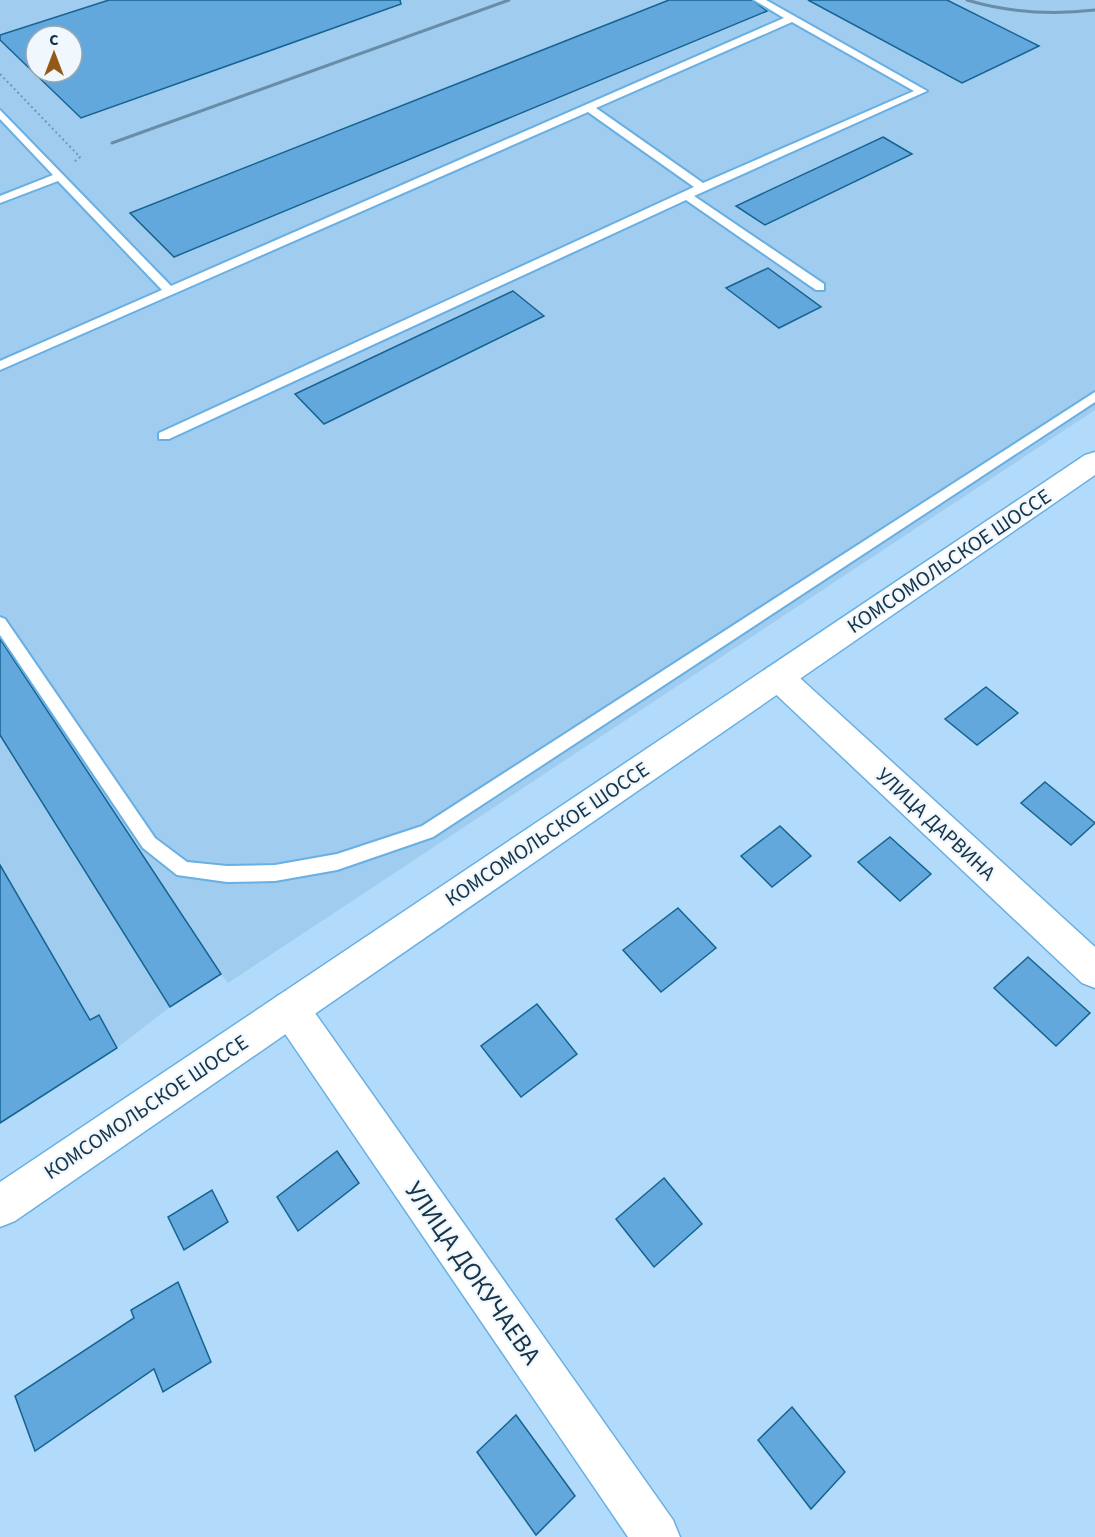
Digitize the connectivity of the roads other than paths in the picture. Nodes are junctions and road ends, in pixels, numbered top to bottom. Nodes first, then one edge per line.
1 (759, 0) edge
2 (792, 18) junction
3 (588, 107) junction
4 (0, 113) edge
5 (60, 176) junction
6 (702, 188) junction
7 (686, 195) junction
8 (0, 200) edge
9 (820, 287) dead end
10 (169, 291) junction
11 (0, 366) edge
12 (1095, 396) edge
13 (164, 436) dead end
14 (1095, 462) edge
15 (0, 622) edge
16 (778, 678) junction
17 (1095, 971) edge
18 (290, 1009) junction
19 (0, 1206) edge
20 (656, 1537) edge

1 - 2 lane
2 - 3 lane
2 - 6 lane
3 - 6 lane
3 - 10 lane
4 - 5 lane
5 - 8 lane
5 - 10 lane
6 - 7 lane
7 - 9 lane
7 - 13 lane
10 - 11 lane
12 - 15 lane
14 - 16 main road, КОМСОМОЛЬСКОЕ ШОССЕ
16 - 17 main road, УЛИЦА ДАРВИНА
16 - 18 main road, КОМСОМОЛЬСКОЕ ШОССЕ
18 - 19 main road, КОМСОМОЛЬСКОЕ ШОССЕ
18 - 20 main road, УЛИЦА ДОКУЧАЕВА

